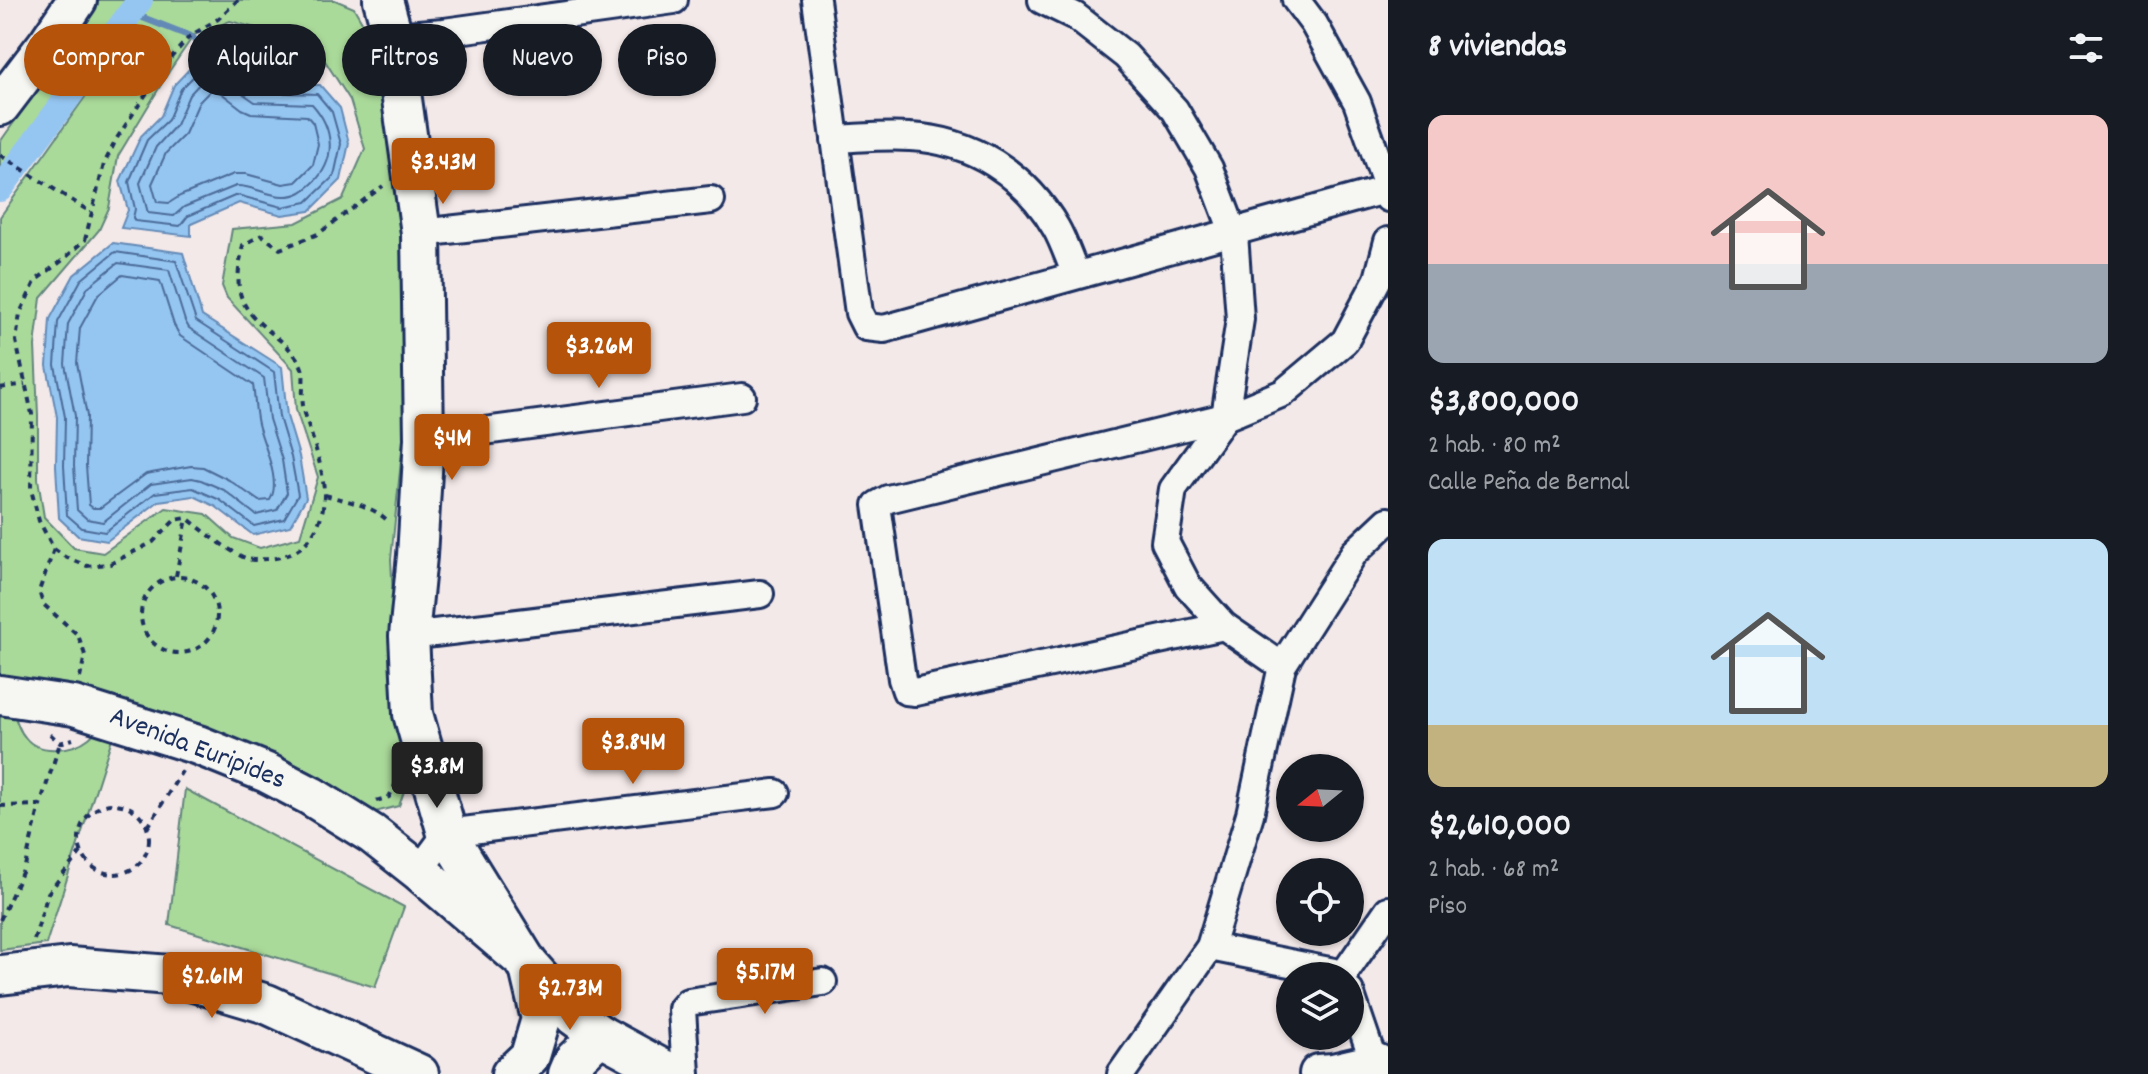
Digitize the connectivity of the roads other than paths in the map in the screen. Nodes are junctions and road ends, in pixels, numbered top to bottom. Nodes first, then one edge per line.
1 (77, 0) edge
2 (354, 0) edge
3 (674, 0) edge
4 (816, 0) edge
5 (1042, 0) edge
6 (1296, 0) edge
7 (388, 18) edge
8 (0, 106) edge
9 (835, 139) junction
10 (1388, 189) edge
11 (1388, 198) edge
12 (711, 200) dead end
13 (421, 233) junction
14 (1234, 234) junction
15 (1388, 241) edge
16 (1076, 274) junction
17 (742, 397) dead end
18 (1225, 417) junction
19 (424, 439) junction
20 (1388, 521) edge
21 (760, 594) dead end
22 (1224, 626) junction
23 (409, 636) junction
24 (1282, 666) junction
25 (0, 695) edge
26 (775, 793) dead end
27 (447, 833) junction
28 (419, 871) junction
29 (1388, 910) edge
30 (1210, 947) junction
31 (1358, 962) edge
32 (1276, 963) edge
33 (528, 964) junction
34 (15, 972) edge
35 (823, 982) dead end
36 (1364, 1030) edge
37 (600, 1035) junction
38 (1377, 1068) edge
39 (419, 1074) edge
40 (511, 1074) edge
41 (568, 1074) edge
42 (672, 1074) edge
43 (686, 1074) edge
44 (1121, 1074) edge
45 (1319, 1074) edge

1 - 8 street
2 - 7 street
3 - 7 street
4 - 9 street
5 - 14 street
6 - 10 street
7 - 13 street
9 - 16 street
9 - 16 street
10 - 11 street
10 - 14 street
12 - 13 street
13 - 19 street
14 - 16 street
14 - 18 street
15 - 18 street
17 - 19 street
18 - 22 street
18 - 22 street
19 - 23 street
20 - 24 street
21 - 23 street
22 - 24 street
23 - 27 street
24 - 30 street
25 - 28 street, Avenida Euripides
26 - 27 street
27 - 28 street
27 - 33 street
28 - 33 street, Avenida Euripides
29 - 31 street
30 - 32 street
30 - 44 street
33 - 37 street
33 - 40 street
34 - 39 street
35 - 43 street
36 - 38 street
37 - 41 street
37 - 42 street
38 - 45 street

